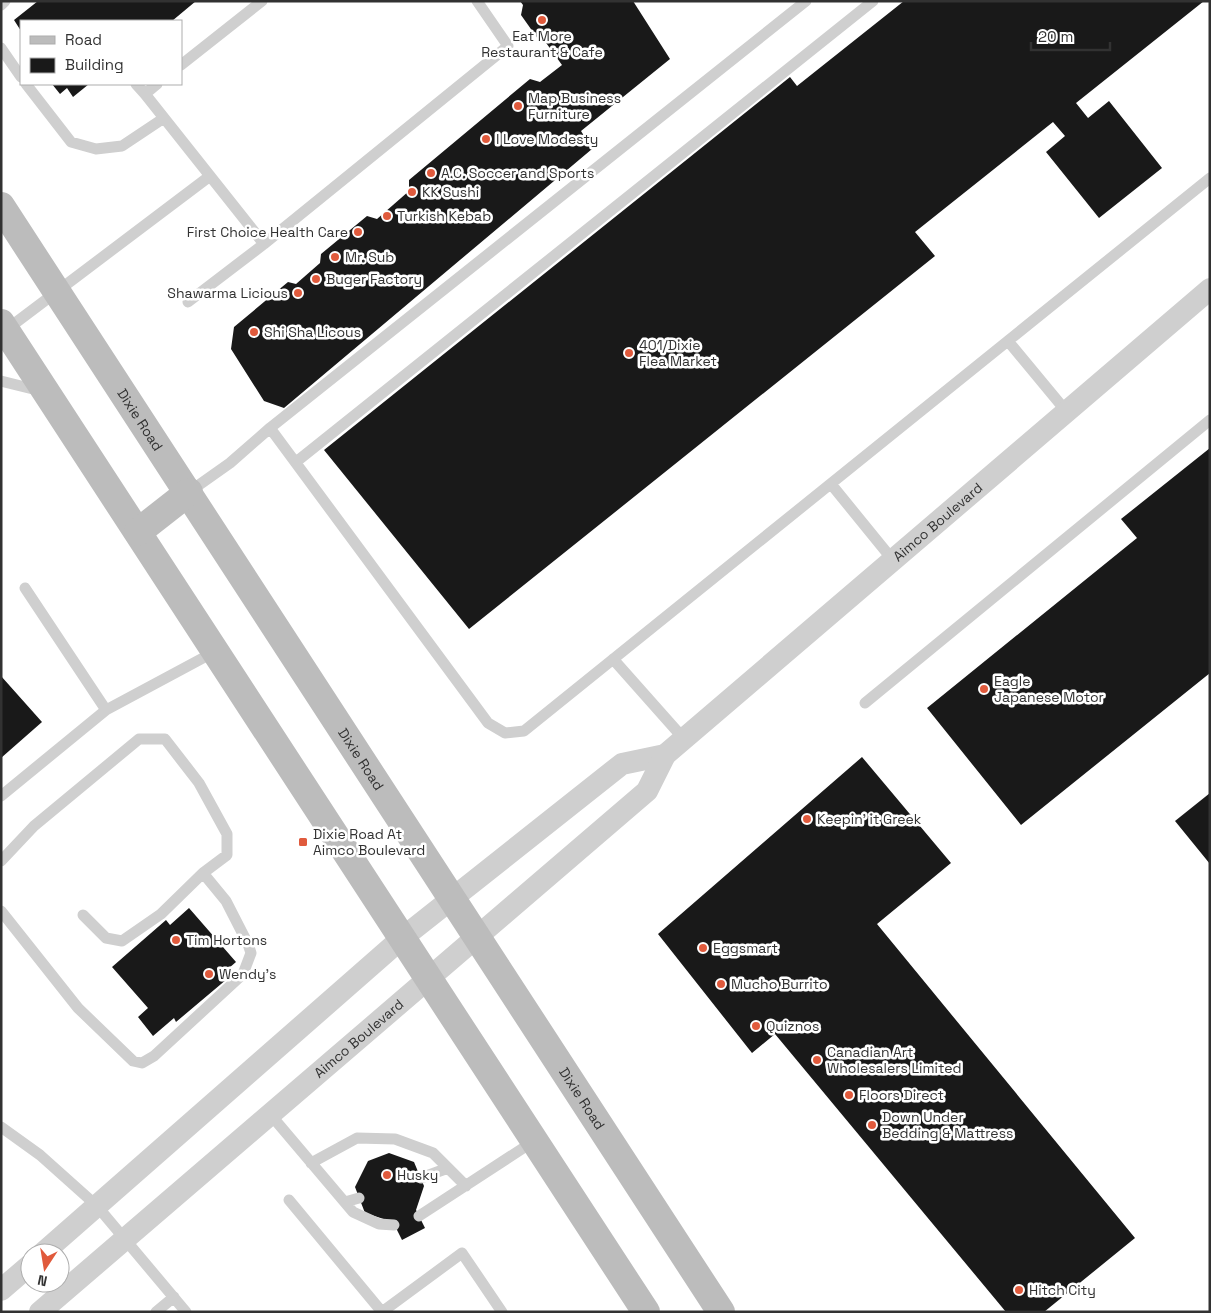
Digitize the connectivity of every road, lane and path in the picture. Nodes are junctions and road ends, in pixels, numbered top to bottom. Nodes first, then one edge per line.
1 (5, 1) edge
2 (262, 1) edge
3 (477, 1) edge
4 (806, 1) edge
5 (873, 1) edge
6 (1, 5) edge
7 (1, 48) edge
8 (182, 64) edge
9 (20, 76) edge
10 (27, 85) edge
11 (137, 85) edge
12 (156, 85) edge
13 (145, 94) junction
14 (164, 118) junction
15 (210, 176) junction
16 (1210, 178) edge
17 (1, 206) edge
18 (264, 244) junction
19 (1210, 289) edge
20 (56, 293) junction
21 (188, 302) dead end
22 (4, 327) edge
23 (1008, 341) junction
24 (1, 381) edge
25 (49, 393) junction
26 (1066, 411) junction
27 (1210, 420) edge
28 (270, 428) junction
29 (296, 462) junction
30 (831, 484) junction
31 (189, 492) junction
32 (138, 532) junction
33 (892, 559) junction
34 (25, 588) dead end
35 (216, 651) junction
36 (613, 659) junction
37 (865, 703) dead end
38 (106, 710) junction
39 (684, 739) junction
40 (664, 755) junction
41 (1, 796) edge
42 (1, 861) edge
43 (204, 873) junction
44 (452, 898) junction
45 (1, 911) edge
46 (83, 915) dead end
47 (478, 938) junction
48 (401, 939) junction
49 (428, 978) junction
50 (270, 1114) junction
51 (1, 1127) edge
52 (534, 1141) junction
53 (311, 1163) junction
54 (448, 1168) junction
55 (421, 1178) dead end
56 (466, 1186) junction
57 (359, 1198) dead end
58 (289, 1200) dead end
59 (344, 1202) junction
60 (97, 1206) junction
61 (419, 1216) dead end
62 (394, 1226) dead end
63 (125, 1238) junction
64 (55, 1243) edge
65 (20, 1274) edge
66 (1, 1290) edge
67 (174, 1297) junction
68 (40, 1312) edge
69 (156, 1312) edge
70 (186, 1312) edge
71 (382, 1312) edge
72 (502, 1312) edge
73 (646, 1312) edge
74 (721, 1312) edge

1 - 6 lane
2 - 8 lane
3 - 18 lane
4 - 28 lane
5 - 29 lane
7 - 9 lane
10 - 14 lane
11 - 13 lane
12 - 13 lane
13 - 14 lane
14 - 15 lane
15 - 18 lane
15 - 20 lane
16 - 23 lane
17 - 20 main road, Dixie Road
18 - 21 lane
19 - 26 street, Aimco Boulevard
20 - 22 lane
20 - 31 main road, Dixie Road
22 - 25 main road
23 - 26 lane
23 - 30 lane
24 - 25 lane
25 - 32 main road
26 - 33 street, Aimco Boulevard
27 - 37 lane
28 - 29 lane
28 - 31 lane
29 - 36 lane
30 - 33 lane
30 - 36 lane
31 - 32 main road
31 - 44 main road, Dixie Road
32 - 35 main road
33 - 39 street, Aimco Boulevard
34 - 38 lane
35 - 38 lane
35 - 48 main road
36 - 39 lane
38 - 41 lane
39 - 40 street, Aimco Boulevard
40 - 44 street, Aimco Boulevard
40 - 47 street, Aimco Boulevard
42 - 43 lane
43 - 45 lane
43 - 46 lane
44 - 47 main road, Dixie Road
44 - 48 street, Aimco Boulevard
47 - 49 street, Aimco Boulevard
47 - 74 main road, Dixie Road
48 - 49 main road
48 - 60 street, Aimco Boulevard
49 - 50 street, Aimco Boulevard
49 - 52 main road
50 - 53 lane
50 - 63 street, Aimco Boulevard
51 - 60 lane
52 - 56 lane
52 - 73 main road
53 - 54 lane
53 - 59 lane
54 - 55 lane
54 - 56 lane
56 - 61 lane
57 - 59 lane
58 - 71 lane
59 - 62 lane
60 - 63 lane
60 - 64 street, Aimco Boulevard
63 - 67 lane
63 - 68 street, Aimco Boulevard
65 - 66 street
67 - 69 lane
67 - 70 lane
71 - 72 lane

